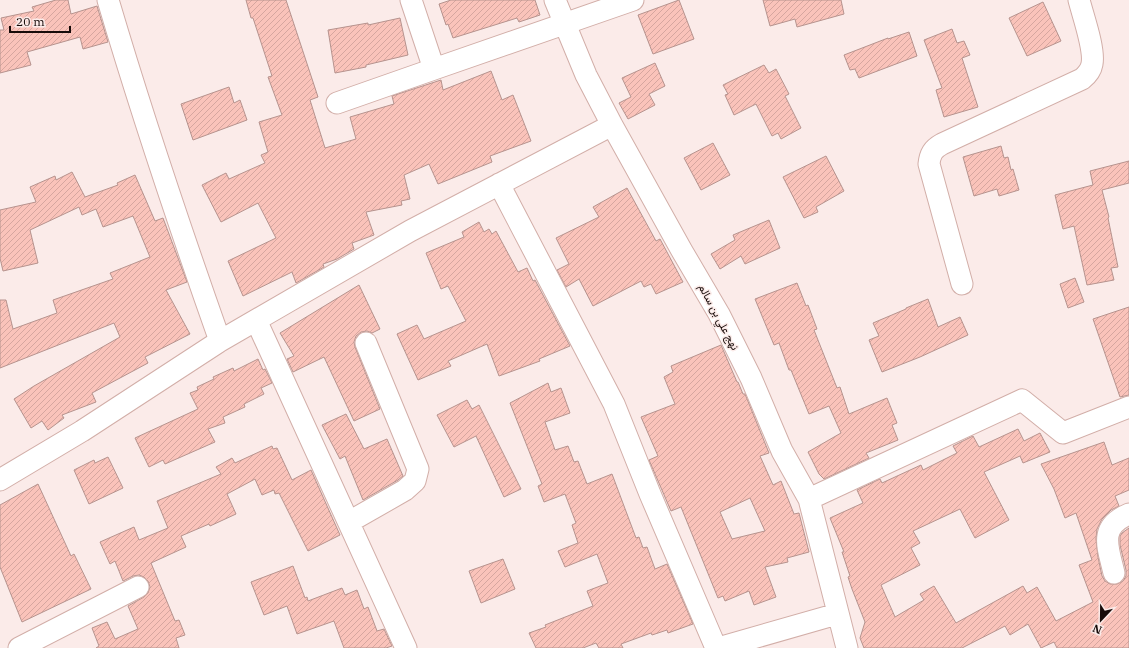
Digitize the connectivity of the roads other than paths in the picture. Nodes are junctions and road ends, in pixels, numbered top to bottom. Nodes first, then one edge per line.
1 (108, 0) edge
2 (411, 0) edge
3 (555, 0) edge
4 (633, 0) edge
5 (1079, 0) edge
6 (564, 23) junction
7 (434, 69) junction
8 (337, 103) dead end
9 (612, 124) junction
10 (499, 184) junction
11 (962, 284) dead end
12 (256, 320) junction
13 (220, 340) junction
14 (366, 343) dead end
15 (1129, 407) edge
16 (0, 480) edge
17 (809, 499) junction
18 (1129, 514) edge
19 (349, 522) junction
20 (1114, 573) dead end
21 (138, 587) dead end
22 (837, 614) junction
23 (19, 648) edge
24 (406, 648) edge
25 (717, 648) edge
26 (847, 648) edge

1 - 13 street
2 - 7 street
3 - 6 street, نهج علي بن سالم
4 - 6 street
5 - 11 street
6 - 7 street
6 - 9 street, نهج علي بن سالم
7 - 8 street
9 - 10 street
9 - 17 street, نهج علي بن سالم
10 - 12 street
10 - 25 street
12 - 13 street
12 - 19 street
13 - 16 street
14 - 19 street
15 - 17 street
17 - 22 street, نهج علي بن سالم
18 - 20 street
19 - 24 street
21 - 23 street
22 - 25 street
22 - 26 street, نهج علي بن سالم

